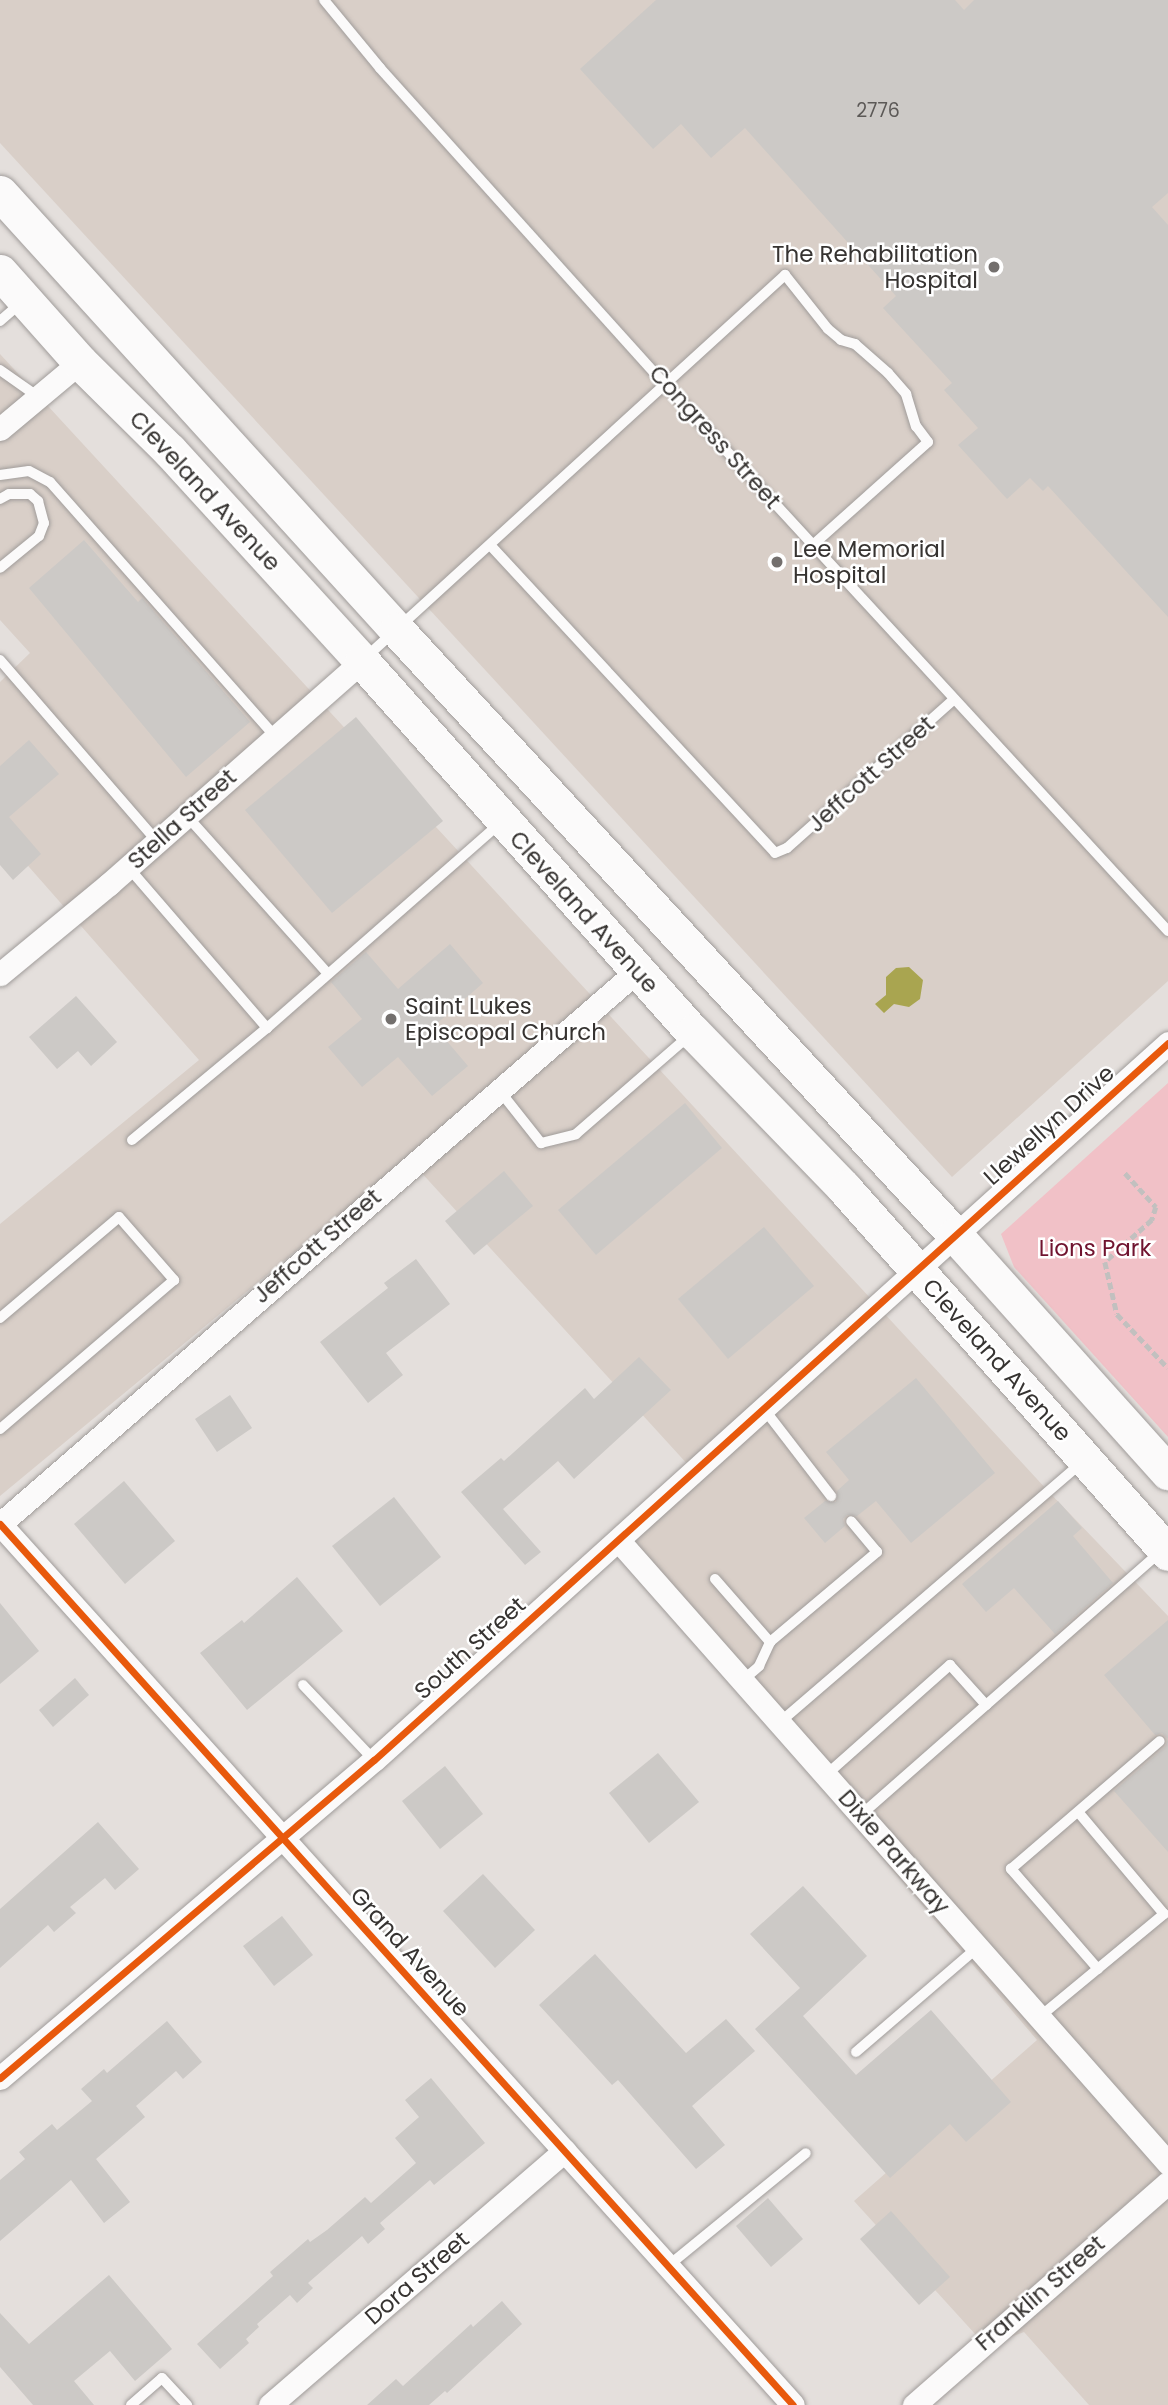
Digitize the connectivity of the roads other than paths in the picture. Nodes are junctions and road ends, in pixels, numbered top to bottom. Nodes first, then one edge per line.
1 (324, 0) edge
2 (0, 193) edge
3 (0, 272) edge
4 (13, 310) edge
5 (80, 362) junction
6 (0, 370) edge
7 (665, 384) junction
8 (37, 396) junction
9 (0, 429) edge
10 (0, 475) edge
11 (0, 499) edge
12 (491, 545) junction
13 (813, 545) junction
14 (0, 568) edge
15 (397, 630) junction
16 (0, 660) edge
17 (362, 662) junction
18 (954, 699) junction
19 (275, 736) junction
20 (186, 815) junction
21 (502, 821) junction
22 (157, 841) junction
23 (128, 867) junction
24 (1168, 931) edge
25 (637, 971) junction
26 (0, 974) edge
27 (328, 974) junction
28 (267, 1028) junction
29 (693, 1032) junction
30 (1168, 1043) edge
31 (499, 1090) junction
32 (132, 1140) dead end
33 (956, 1235) junction
34 (918, 1270) junction
35 (0, 1318) edge
36 (764, 1409) junction
37 (0, 1429) edge
38 (1086, 1459) junction
39 (1168, 1472) edge
40 (828, 1491) dead end
41 (851, 1521) dead end
42 (0, 1524) edge
43 (619, 1541) junction
44 (1166, 1551) edge
45 (715, 1579) dead end
46 (770, 1642) junction
47 (742, 1681) junction
48 (303, 1685) dead end
49 (986, 1705) junction
50 (779, 1723) junction
51 (1160, 1741) dead end
52 (374, 1760) junction
53 (826, 1775) junction
54 (1078, 1812) junction
55 (862, 1814) junction
56 (282, 1839) junction
57 (977, 1948) junction
58 (1098, 1969) junction
59 (1037, 2019) junction
60 (856, 2052) dead end
61 (0, 2078) edge
62 (564, 2151) junction
63 (806, 2153) dead end
64 (1168, 2163) edge
65 (1168, 2183) edge
66 (668, 2266) junction
67 (131, 2405) edge
68 (187, 2405) edge
69 (270, 2405) edge
70 (793, 2405) edge
71 (914, 2405) edge

1 - 7 lane, Congress Street
2 - 15 main road, Cleveland Avenue
3 - 4 main road, Cleveland Avenue
4 - 5 main road, Cleveland Avenue
5 - 8 street
5 - 17 main road, Cleveland Avenue
6 - 8 lane
7 - 12 lane
7 - 13 lane, Congress Street
7 - 13 lane
8 - 9 street
10 - 19 lane
11 - 14 lane
12 - 15 lane
12 - 18 lane, Jeffcott Street
13 - 18 lane, Congress Street
15 - 17 lane
15 - 33 main road, Cleveland Avenue
16 - 22 lane
17 - 19 street, Stella Street
17 - 21 main road, Cleveland Avenue
18 - 24 lane, Congress Street
19 - 20 street, Stella Street
20 - 22 street, Stella Street
20 - 27 lane
21 - 25 main road, Cleveland Avenue
21 - 27 lane
22 - 23 street, Stella Street
23 - 26 street, Stella Street
23 - 28 lane
25 - 29 main road, Cleveland Avenue
25 - 31 street, Jeffcott Street
27 - 28 lane
28 - 32 lane
29 - 31 lane
29 - 34 main road, Cleveland Avenue
30 - 33 street, Llewellyn Drive
31 - 42 street, Jeffcott Street
33 - 34 street, South Street
33 - 39 main road, Cleveland Avenue
34 - 36 street, South Street
34 - 38 main road, Cleveland Avenue
35 - 37 lane
36 - 40 lane
36 - 43 street, South Street
38 - 44 main road, Cleveland Avenue
38 - 50 lane
41 - 46 lane
42 - 56 street, Grand Avenue
43 - 47 street, Dixie Parkway
43 - 52 street, South Street
44 - 49 lane
45 - 46 lane
46 - 47 lane
47 - 50 street, Dixie Parkway
48 - 52 lane
49 - 53 lane
49 - 55 lane
50 - 53 street, Dixie Parkway
51 - 54 lane
52 - 56 street, South Street
53 - 55 street, Dixie Parkway
54 - 58 lane
54 - 58 lane
55 - 57 street, Dixie Parkway
56 - 61 street, South Street
56 - 62 street, Grand Avenue
57 - 59 street, Dixie Parkway
57 - 60 lane
58 - 59 lane
59 - 64 street, Dixie Parkway
62 - 66 street, Grand Avenue
62 - 69 street, Dora Street
63 - 66 lane
65 - 71 street, Franklin Street
66 - 70 street, Grand Avenue
67 - 68 lane

